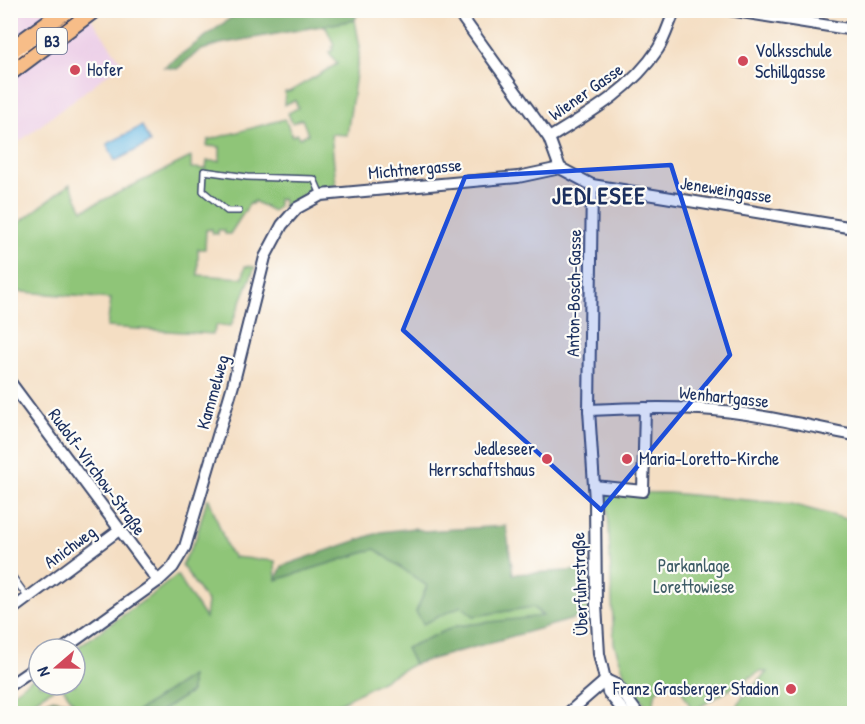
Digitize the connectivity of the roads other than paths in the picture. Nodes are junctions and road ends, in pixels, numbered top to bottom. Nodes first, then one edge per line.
1 (78, 10) edge
2 (93, 10) edge
3 (457, 10) edge
4 (675, 10) edge
5 (729, 10) edge
6 (63, 17) edge
7 (855, 30) edge
8 (43, 37) dead end
9 (10, 51) edge
10 (10, 61) edge
11 (10, 72) edge
12 (549, 138) junction
13 (560, 168) junction
14 (592, 185) junction
15 (321, 195) junction
16 (239, 212) dead end
17 (282, 225) joint
18 (855, 228) edge
19 (10, 382) edge
20 (645, 408) junction
21 (589, 410) junction
22 (855, 435) edge
23 (594, 486) junction
24 (119, 530) junction
25 (10, 573) edge
26 (158, 581) junction
27 (28, 598) junction
28 (10, 611) edge
29 (80, 637) edge
30 (27, 673) edge
31 (606, 680) junction
32 (10, 685) edge
33 (567, 714) edge
34 (626, 714) edge
35 (638, 714) edge

1 - 6 lane
2 - 11 main road, B3
3 - 12 street
4 - 12 street, Wiener Gasse
5 - 7 street
6 - 9 main road, B3
8 - 10 lane
12 - 13 street
13 - 14 street
13 - 15 street, Michtnergasse
14 - 18 street, Jeneweingasse
14 - 21 street, Anton-Bosch-Gasse
15 - 16 lane
15 - 17 street, Michtnergasse
17 - 26 street, Kammelweg
19 - 24 street, Rudolf-Virchow-Straße
20 - 21 street, Wenhartgasse
20 - 22 street, Wenhartgasse
20 - 23 street
21 - 23 street, Anton-Bosch-Gasse
23 - 31 street, Überfuhrstraße
24 - 26 street, Rudolf-Virchow-Straße
24 - 27 street, Anichweg
25 - 27 lane
26 - 29 street, Kammelweg
27 - 28 street, Anichweg
30 - 32 street
31 - 33 street
31 - 34 street, Überfuhrstraße
31 - 35 street

